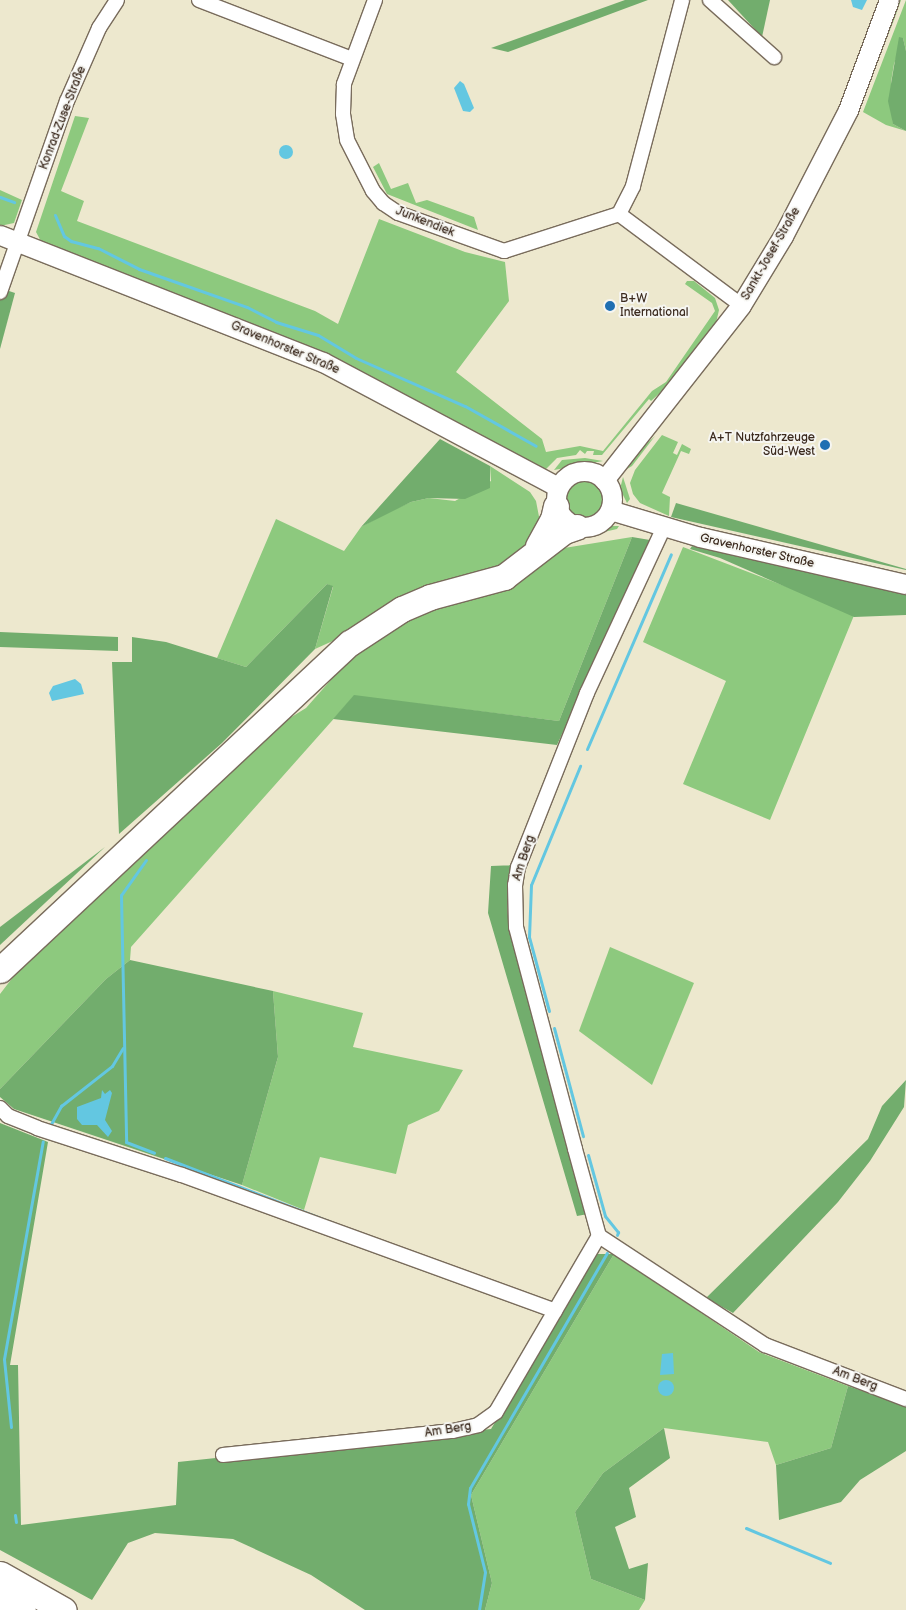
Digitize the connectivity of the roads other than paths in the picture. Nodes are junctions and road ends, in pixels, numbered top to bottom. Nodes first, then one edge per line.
1 (117, 0) edge
2 (199, 0) edge
3 (375, 0) edge
4 (682, 0) edge
5 (710, 0) edge
6 (889, 0) edge
7 (774, 57) dead end
8 (352, 58) junction
9 (619, 214) junction
10 (0, 235) edge
11 (19, 242) junction
12 (0, 292) edge
13 (741, 306) junction
14 (604, 480) junction
15 (557, 496) junction
16 (610, 510) junction
17 (576, 527) junction
18 (664, 527) junction
19 (532, 557) junction
20 (906, 584) edge
21 (0, 970) edge
22 (0, 1108) edge
23 (599, 1236) junction
24 (555, 1311) junction
25 (906, 1399) edge
26 (223, 1455) dead end
27 (0, 1574) edge
28 (0, 1597) edge
29 (23, 1610) edge
30 (64, 1610) edge

1 - 11 street, Konrad-Zuse-Straße
2 - 8 street
3 - 8 street, Junkendiek
4 - 9 street
5 - 7 street
6 - 13 main road, Sankt-Josef-Straße
8 - 9 street, Junkendiek
9 - 13 street
10 - 11 main road, Gravenhorster Straße
11 - 12 street, Konrad-Zuse-Straße
11 - 15 main road, Gravenhorster Straße
13 - 14 main road, Sankt-Josef-Straße
14 - 15 main road
14 - 16 main road
15 - 17 main road
15 - 19 highway
16 - 17 main road
16 - 18 main road, Gravenhorster Straße
17 - 19 highway
18 - 20 main road, Gravenhorster Straße
18 - 23 street, Am Berg
19 - 21 highway
22 - 24 street
23 - 24 street, Am Berg
23 - 25 street, Am Berg
24 - 26 street, Am Berg
27 - 30 highway
28 - 29 highway

